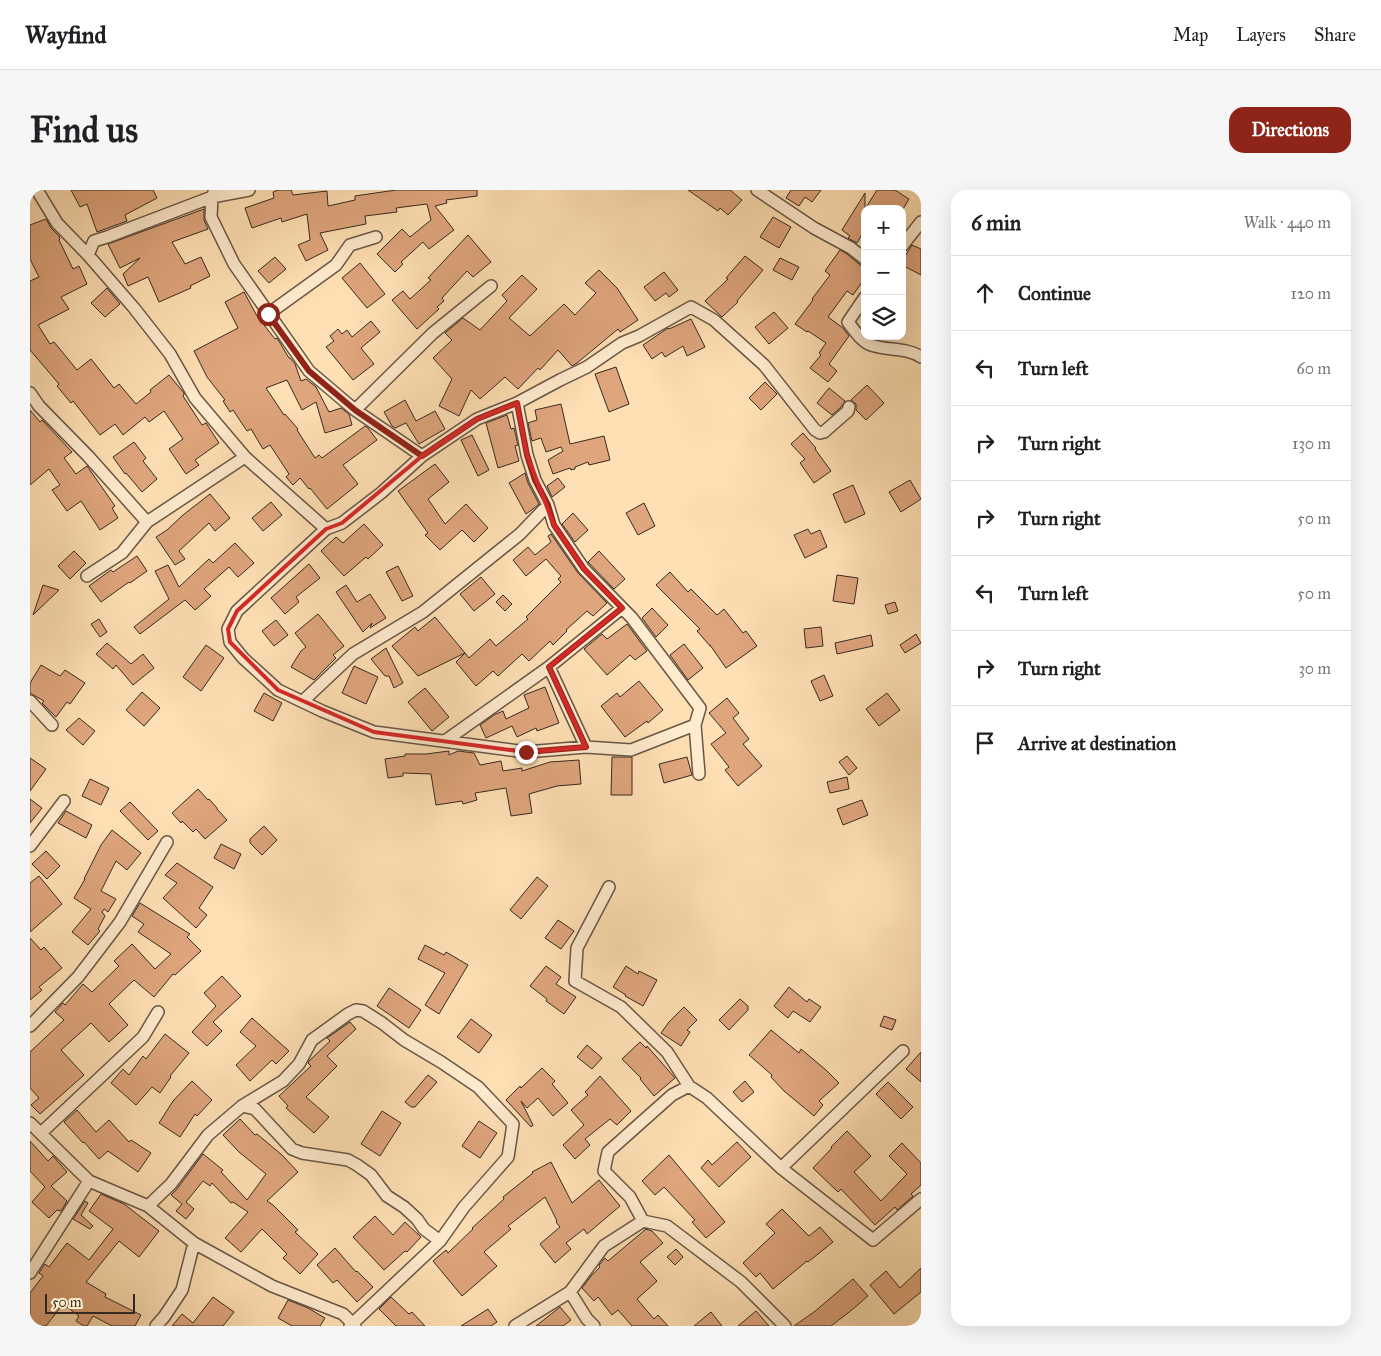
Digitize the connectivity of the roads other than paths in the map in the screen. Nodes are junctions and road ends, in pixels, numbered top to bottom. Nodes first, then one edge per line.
1 (37, 190) edge
2 (249, 190) edge
3 (757, 190) edge
4 (214, 194) edge
5 (921, 222) edge
6 (376, 237) dead end
7 (906, 241) edge
8 (88, 255) junction
9 (861, 256) edge
10 (491, 286) dead end
11 (861, 303) edge
12 (268, 314) junction
13 (861, 338) edge
14 (864, 340) edge
15 (921, 357) edge
16 (30, 393) edge
17 (517, 403) junction
18 (849, 406) dead end
19 (355, 410) junction
20 (422, 456) junction
21 (245, 457) junction
22 (548, 505) junction
23 (147, 522) junction
24 (326, 529) junction
25 (87, 576) dead end
26 (622, 608) junction
27 (549, 667) junction
28 (30, 701) edge
29 (302, 701) junction
30 (52, 725) dead end
31 (695, 725) junction
32 (445, 741) junction
33 (586, 747) junction
34 (699, 774) dead end
35 (64, 801) dead end
36 (167, 842) dead end
37 (30, 846) edge
38 (609, 887) dead end
39 (158, 1012) dead end
40 (30, 1026) edge
41 (903, 1051) dead end
42 (689, 1086) junction
43 (242, 1106) junction
44 (30, 1123) edge
45 (41, 1133) junction
46 (781, 1168) junction
47 (89, 1181) junction
48 (921, 1199) edge
49 (148, 1206) junction
50 (643, 1221) junction
51 (440, 1241) junction
52 (194, 1243) junction
53 (30, 1273) edge
54 (570, 1292) junction
55 (352, 1325) edge
56 (156, 1326) edge
57 (515, 1326) edge
58 (594, 1326) edge
59 (785, 1326) edge

1 - 8 street
2 - 4 street
3 - 9 street
4 - 8 street
4 - 12 street
5 - 7 street
6 - 12 street
8 - 21 street
10 - 19 street
11 - 13 street
12 - 19 street
14 - 15 street
16 - 23 street
17 - 18 street
17 - 20 street
17 - 22 street
19 - 20 street
20 - 24 street
21 - 23 street
21 - 24 street
22 - 26 street
22 - 29 street
23 - 25 street
24 - 29 street
26 - 27 street
26 - 31 street
27 - 32 street
27 - 33 street
28 - 30 street
29 - 32 street
31 - 33 street
31 - 34 street
32 - 33 street
35 - 37 street
36 - 40 street
38 - 42 street
39 - 45 street
41 - 46 street
42 - 46 street
42 - 50 street
43 - 49 street
43 - 51 street
43 - 51 street
44 - 45 street
45 - 47 street
46 - 48 street
47 - 49 street
47 - 53 street
49 - 52 street
50 - 54 street
50 - 59 street
51 - 55 street
52 - 55 street
52 - 56 street
54 - 57 street
54 - 58 street

